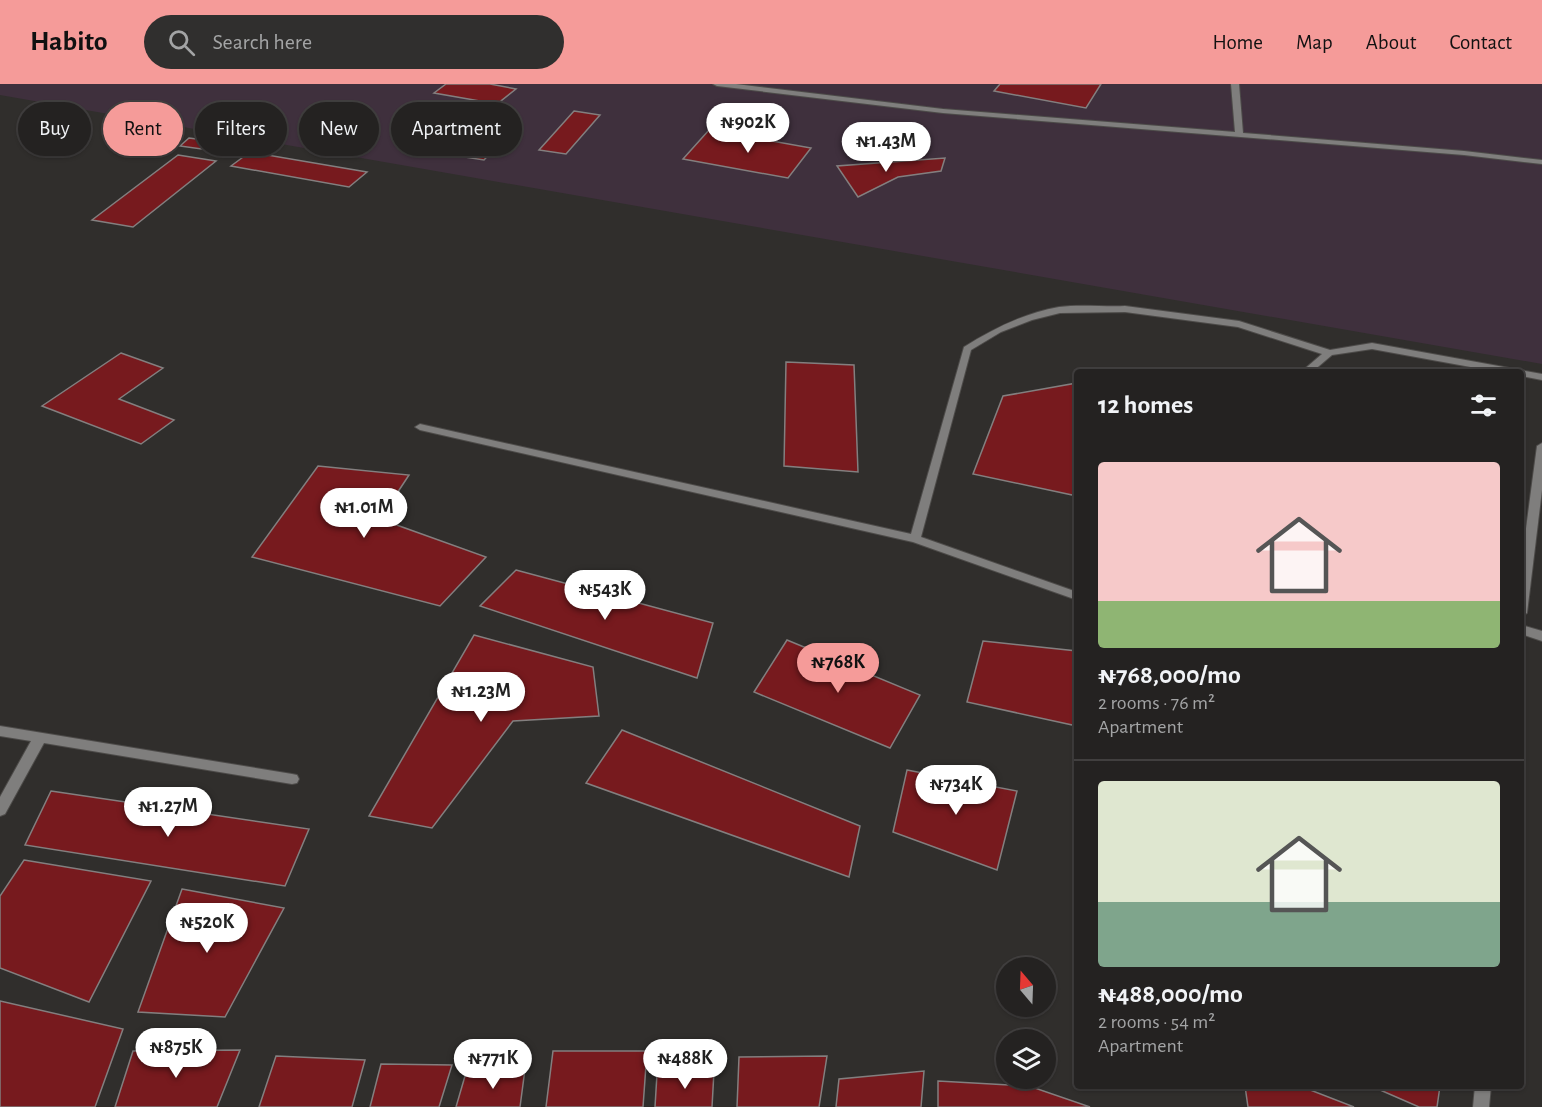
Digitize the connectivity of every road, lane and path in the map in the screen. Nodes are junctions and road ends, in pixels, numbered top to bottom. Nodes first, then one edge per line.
1 (717, 84) edge
2 (1235, 84) edge
3 (740, 86) edge
4 (1239, 136) junction
5 (1542, 162) edge
6 (1329, 352) junction
7 (1309, 369) edge
8 (1498, 369) edge
9 (1524, 374) edge
10 (1542, 377) edge
11 (420, 427) dead end
12 (1542, 446) edge
13 (915, 539) junction
14 (1524, 589) edge
15 (1074, 595) edge
16 (1524, 630) edge
17 (1542, 636) edge
18 (0, 730) edge
19 (40, 738) junction
20 (292, 779) dead end
21 (0, 810) edge
22 (1483, 1089) edge
23 (1481, 1107) edge

1 - 3 street
2 - 4 street
3 - 4 street
4 - 5 street
6 - 7 street
6 - 8 street
6 - 13 street
9 - 10 street
11 - 13 street
12 - 14 street
13 - 15 street
16 - 17 street
18 - 19 street
19 - 20 street
19 - 21 street
22 - 23 street

